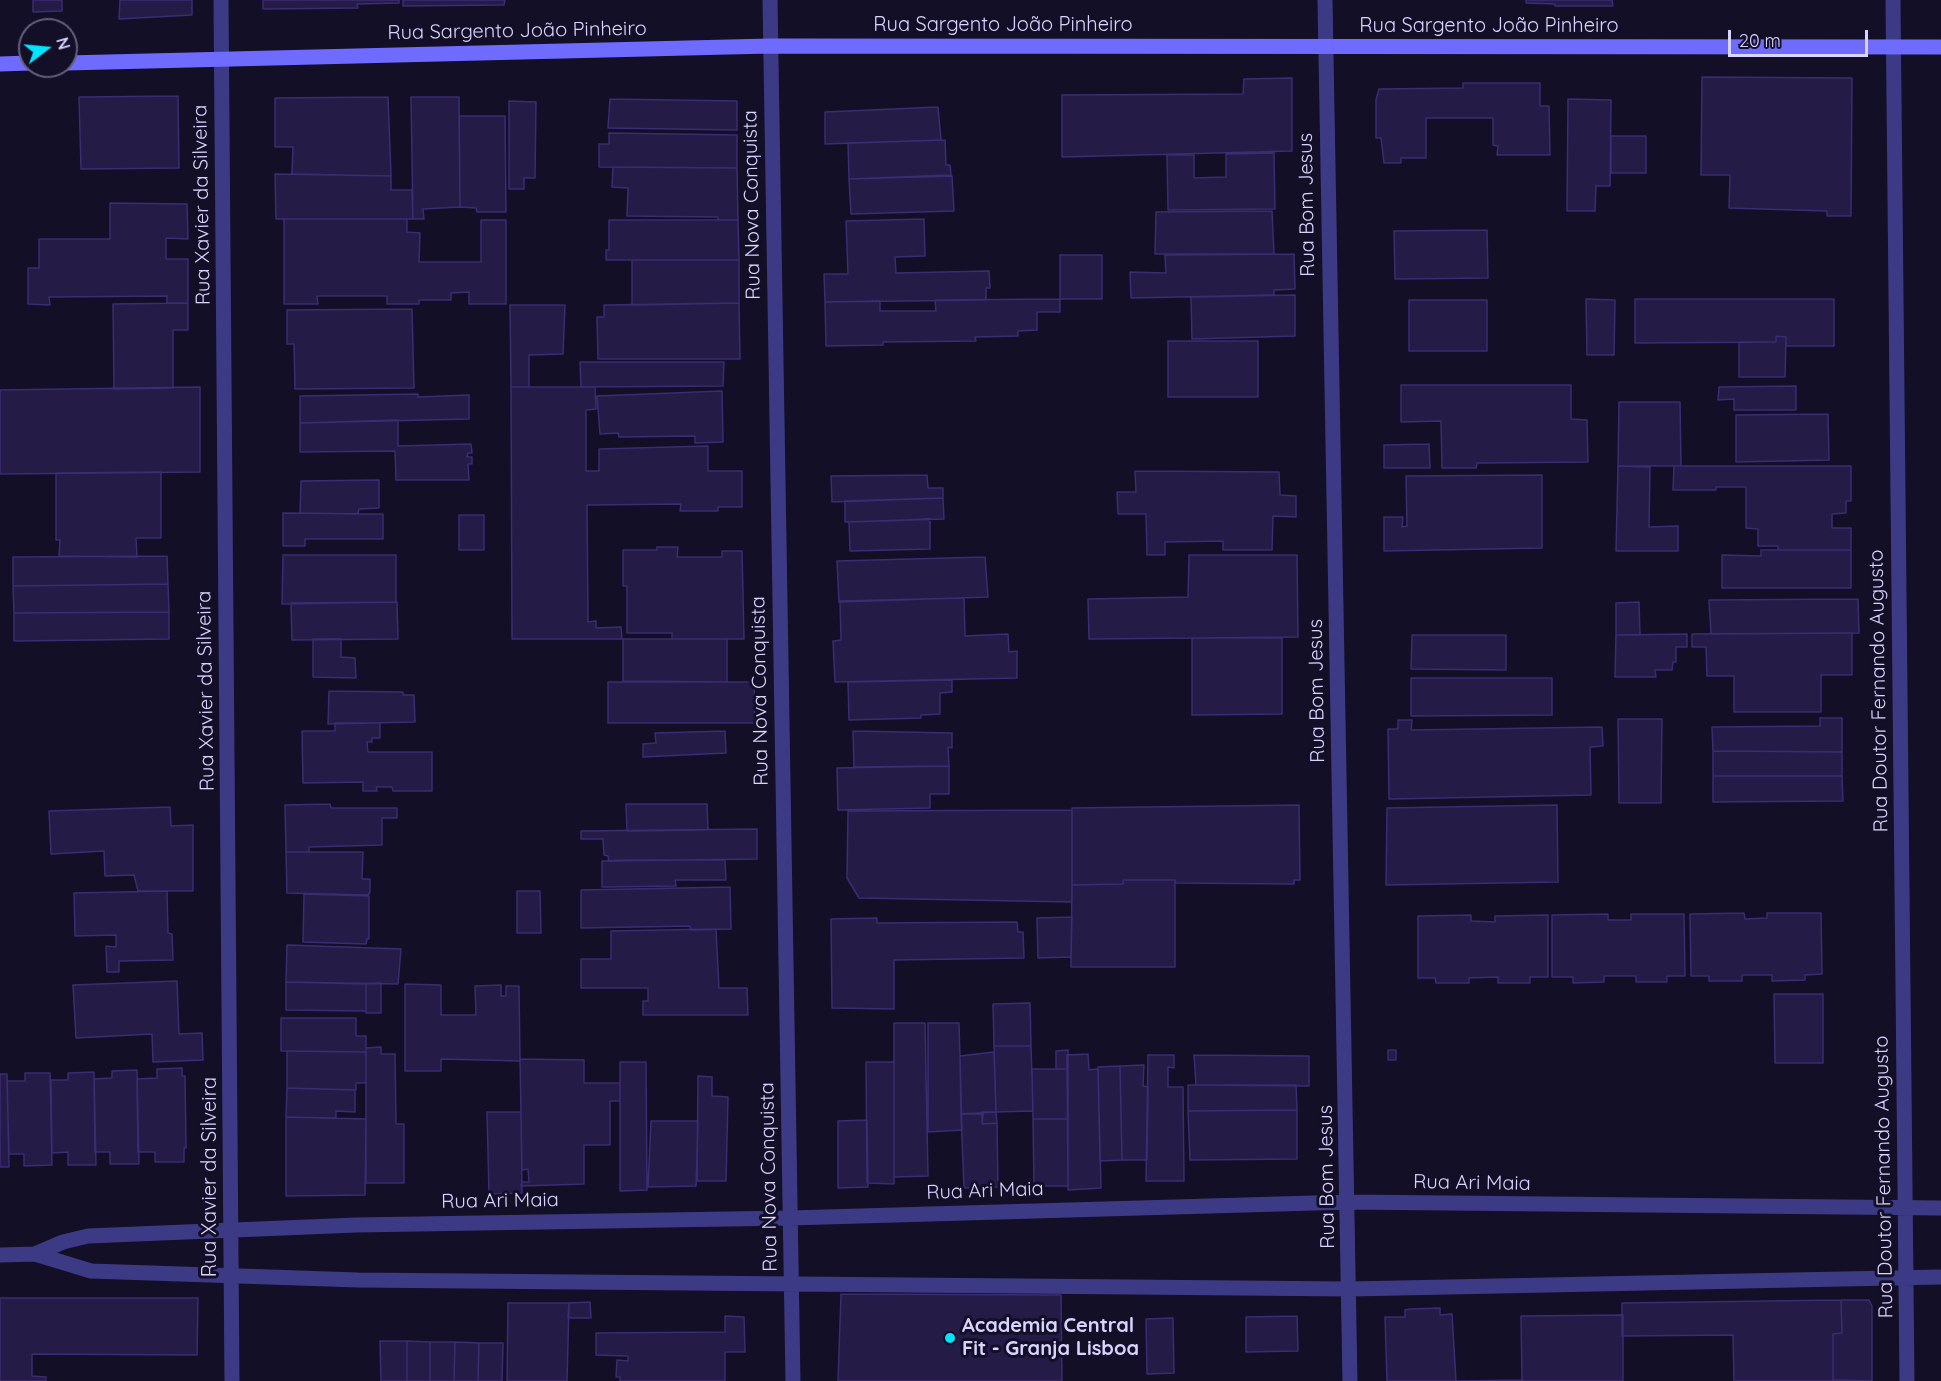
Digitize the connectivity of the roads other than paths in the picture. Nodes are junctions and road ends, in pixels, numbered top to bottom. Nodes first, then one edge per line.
1 (221, 0) edge
2 (770, 0) edge
3 (1325, 0) edge
4 (1893, 0) edge
5 (770, 46) junction
6 (1325, 47) junction
7 (1941, 47) edge
8 (1893, 48) junction
9 (222, 60) junction
10 (18, 63) edge
11 (78, 63) edge
12 (0, 64) edge
13 (1348, 1202) junction
14 (1905, 1208) junction
15 (1941, 1208) edge
16 (790, 1218) junction
17 (232, 1232) junction
18 (35, 1254) junction
19 (0, 1255) edge
20 (231, 1274) junction
21 (1908, 1277) junction
22 (1941, 1277) edge
23 (793, 1285) junction
24 (1350, 1289) junction
25 (232, 1381) edge
26 (794, 1381) edge
27 (1350, 1381) edge
28 (1907, 1381) edge

1 - 9 street, Rua Xavier da Silveira
2 - 5 street, Rua Nova Conquista
3 - 6 street, Rua Bom Jesus
4 - 8 street, Rua Doutor Fernando Augusto
5 - 6 street, Rua Sargento João Pinheiro
5 - 9 street, Rua Sargento João Pinheiro
5 - 16 street, Rua Nova Conquista
6 - 8 street, Rua Sargento João Pinheiro
6 - 13 street, Rua Bom Jesus
7 - 8 street, Rua Sargento João Pinheiro
8 - 14 street, Rua Doutor Fernando Augusto
9 - 11 street, Rua Sargento João Pinheiro
9 - 17 street, Rua Xavier da Silveira
10 - 12 street
13 - 14 street, Rua Ari Maia
13 - 16 street, Rua Ari Maia
13 - 24 street, Rua Bom Jesus
14 - 15 street, Rua Ari Maia
14 - 21 street, Rua Doutor Fernando Augusto
16 - 17 street, Rua Ari Maia
16 - 23 street, Rua Nova Conquista
17 - 18 street, Rua Ari Maia
17 - 20 street, Rua Xavier da Silveira
18 - 19 street, Rua Ari Maia
18 - 20 street, Rua Ari Maia
20 - 23 street, Rua Ari Maia
20 - 25 street, Rua Xavier da Silveira
21 - 22 street, Rua Ari Maia
21 - 24 street, Rua Ari Maia
21 - 28 street, Rua Doutor Fernando Augusto
23 - 24 street, Rua Ari Maia
23 - 26 street, Rua Nova Conquista
24 - 27 street, Rua Bom Jesus

